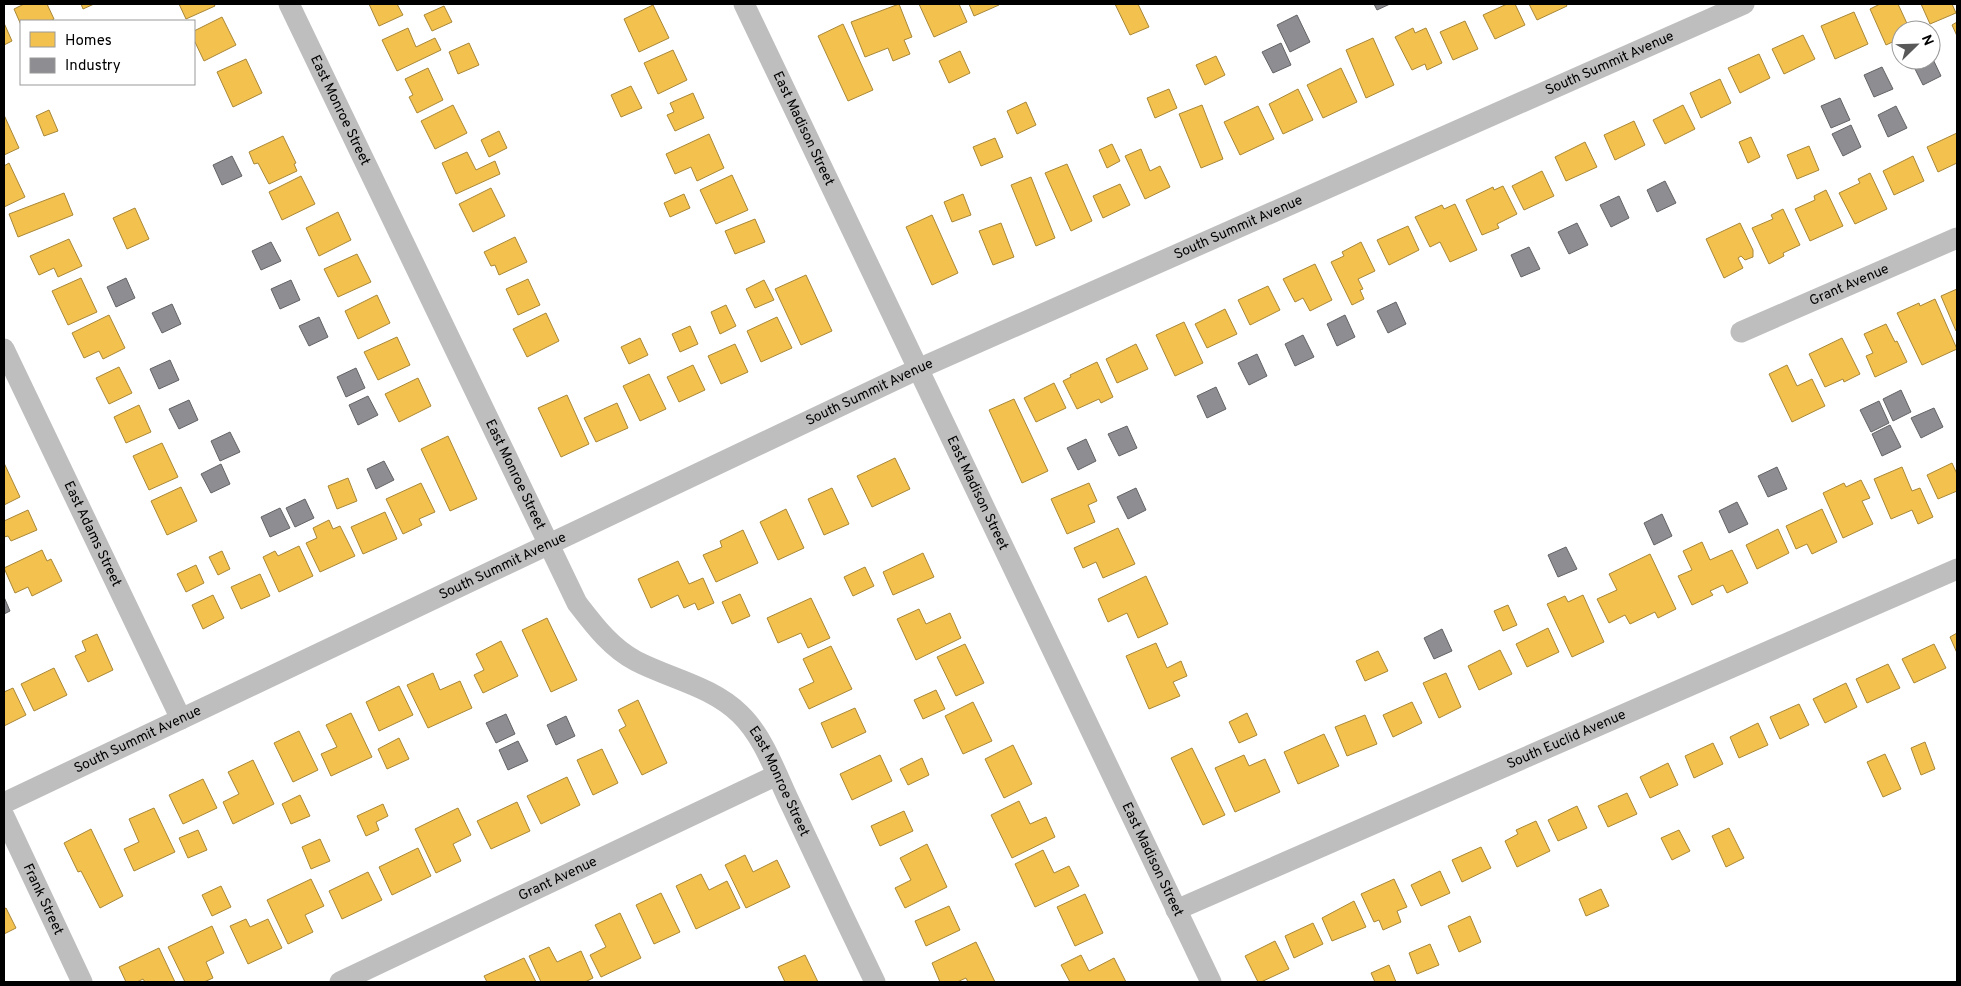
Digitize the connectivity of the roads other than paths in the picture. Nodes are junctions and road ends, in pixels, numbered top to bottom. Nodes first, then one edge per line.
1 (289, 4) edge
2 (744, 4) edge
3 (1744, 4) edge
4 (1957, 238) edge
5 (1741, 332) dead end
6 (4, 349) edge
7 (918, 369) junction
8 (549, 545) junction
9 (1957, 569) edge
10 (181, 719) junction
11 (777, 776) junction
12 (4, 803) edge
13 (4, 816) edge
14 (1176, 910) junction
15 (82, 982) edge
16 (340, 982) edge
17 (875, 982) edge
18 (1211, 982) edge

1 - 8 street, East Monroe Street
2 - 7 street, East Madison Street
3 - 7 street, South Summit Avenue
4 - 5 street, Grant Avenue
6 - 10 street, East Adams Street
7 - 8 street, South Summit Avenue
7 - 14 street, East Madison Street
8 - 10 street, South Summit Avenue
8 - 11 street, East Monroe Street
9 - 14 street, South Euclid Avenue
10 - 12 street, South Summit Avenue
11 - 16 street, Grant Avenue
11 - 17 street, East Monroe Street
13 - 15 street, Frank Street
14 - 18 street, East Madison Street

